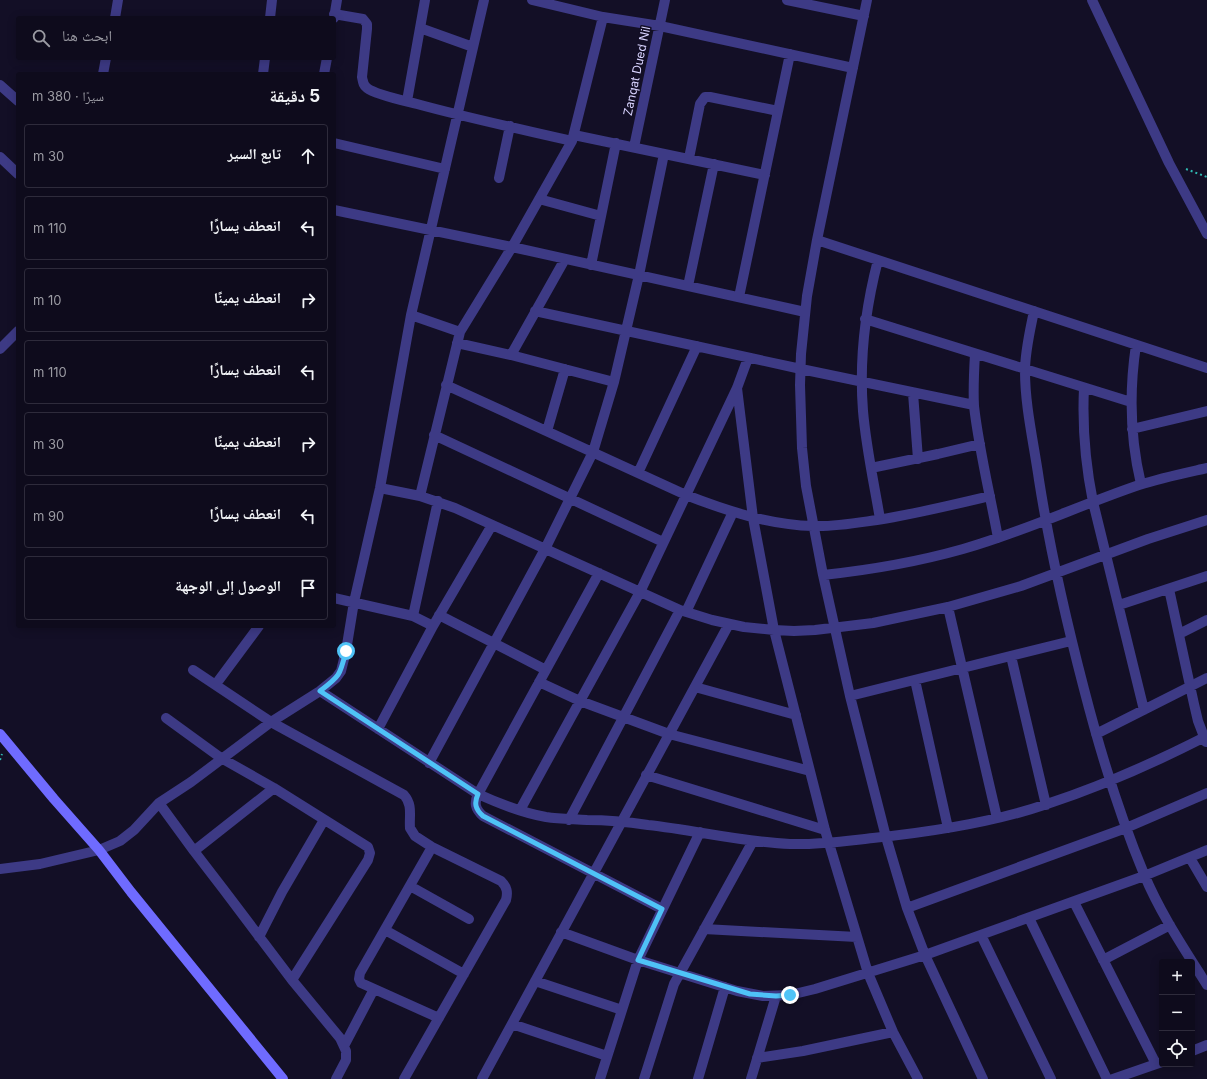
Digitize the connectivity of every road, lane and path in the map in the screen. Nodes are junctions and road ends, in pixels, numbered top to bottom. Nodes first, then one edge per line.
1 (118, 0) edge
2 (272, 0) edge
3 (337, 0) edge
4 (425, 0) edge
5 (484, 0) edge
6 (532, 0) edge
7 (666, 0) edge
8 (787, 0) edge
9 (867, 0) edge
10 (1092, 0) edge
11 (115, 16) edge
12 (270, 16) edge
13 (334, 16) edge
14 (336, 16) edge
15 (864, 16) junction
16 (602, 17) junction
17 (660, 26) junction
18 (420, 28) junction
19 (473, 48) junction
20 (790, 54) junction
21 (106, 60) edge
22 (265, 60) edge
23 (327, 60) edge
24 (853, 68) junction
25 (103, 72) edge
26 (263, 72) edge
27 (324, 72) edge
28 (0, 85) edge
29 (16, 99) edge
30 (407, 102) junction
31 (778, 111) junction
32 (458, 115) junction
33 (510, 126) junction
34 (573, 138) junction
35 (336, 143) edge
36 (616, 143) junction
37 (634, 147) junction
38 (664, 154) junction
39 (0, 157) edge
40 (689, 158) junction
41 (1169, 163) junction
42 (714, 164) junction
43 (445, 169) junction
44 (16, 172) edge
45 (765, 174) junction
46 (1207, 177) edge
47 (499, 178) dead end
48 (539, 199) junction
49 (336, 210) edge
50 (601, 216) junction
51 (431, 230) junction
52 (1207, 234) edge
53 (817, 240) junction
54 (512, 247) junction
55 (565, 259) junction
56 (878, 260) junction
57 (592, 264) junction
58 (639, 275) junction
59 (688, 286) junction
60 (739, 297) junction
61 (536, 311) junction
62 (1034, 311) junction
63 (805, 312) junction
64 (411, 315) junction
65 (866, 319) junction
66 (626, 331) junction
67 (460, 332) junction
68 (16, 333) edge
69 (457, 343) junction
70 (1136, 345) junction
71 (697, 346) junction
72 (0, 349) edge
73 (975, 354) junction
74 (511, 355) junction
75 (748, 358) junction
76 (1207, 368) edge
77 (565, 369) junction
78 (801, 369) junction
79 (1025, 370) junction
80 (614, 382) junction
81 (862, 382) junction
82 (446, 385) junction
83 (737, 388) junction
84 (1084, 388) junction
85 (913, 393) junction
86 (1131, 402) junction
87 (974, 405) junction
88 (1207, 411) edge
89 (1132, 429) junction
90 (547, 431) junction
91 (434, 435) junction
92 (980, 444) junction
93 (593, 452) junction
94 (918, 459) junction
95 (871, 468) junction
96 (1207, 468) edge
97 (638, 473) junction
98 (1141, 484) junction
99 (380, 488) junction
100 (686, 495) junction
101 (420, 496) junction
102 (990, 496) junction
103 (570, 498) junction
104 (438, 501) junction
105 (1093, 502) junction
106 (733, 512) junction
107 (753, 518) junction
108 (880, 519) junction
109 (1207, 520) edge
110 (1046, 521) junction
111 (492, 525) junction
112 (813, 526) junction
113 (998, 538) junction
114 (663, 542) junction
115 (545, 549) junction
116 (1106, 554) junction
117 (599, 573) junction
118 (1057, 573) junction
119 (823, 575) junction
120 (1207, 576) edge
121 (1169, 589) junction
122 (640, 592) junction
123 (336, 598) edge
124 (354, 602) junction
125 (1118, 605) junction
126 (948, 607) junction
127 (683, 611) junction
128 (439, 615) junction
129 (413, 616) junction
130 (1207, 620) edge
131 (729, 624) junction
132 (433, 626) junction
133 (258, 628) edge
134 (835, 628) junction
135 (774, 630) junction
136 (1179, 634) junction
137 (1071, 641) junction
138 (494, 643) junction
139 (1011, 656) junction
140 (962, 668) junction
141 (193, 670) dead end
142 (546, 670) junction
143 (1207, 678) edge
144 (915, 680) junction
145 (539, 682) junction
146 (216, 684) junction
147 (694, 687) junction
148 (1190, 687) junction
149 (320, 691) junction
150 (850, 696) junction
151 (580, 701) junction
152 (1144, 710) junction
153 (796, 715) junction
154 (624, 717) junction
155 (166, 718) dead end
156 (271, 722) junction
157 (378, 729) junction
158 (0, 734) edge
159 (669, 734) junction
160 (1096, 734) junction
161 (1206, 739) edge
162 (221, 758) junction
163 (429, 763) junction
164 (810, 771) junction
165 (646, 775) junction
166 (1110, 781) junction
167 (274, 788) junction
168 (1207, 793) edge
169 (478, 794) junction
170 (159, 803) junction
171 (1046, 805) junction
172 (520, 810) junction
173 (997, 818) junction
174 (324, 820) junction
175 (569, 820) junction
176 (620, 822) junction
177 (948, 828) junction
178 (1126, 828) junction
179 (825, 830) junction
180 (700, 832) junction
181 (886, 837) junction
182 (753, 841) junction
183 (829, 842) junction
184 (432, 847) junction
185 (99, 850) junction
186 (1207, 850) edge
187 (194, 851) junction
188 (1190, 858) junction
189 (0, 869) edge
190 (593, 873) junction
191 (1144, 876) junction
192 (410, 886) junction
193 (1207, 887) edge
194 (1074, 902) junction
195 (907, 908) junction
196 (662, 909) junction
197 (1029, 918) junction
198 (469, 919) dead end
199 (1170, 925) junction
200 (704, 929) junction
201 (385, 930) junction
202 (561, 932) junction
203 (981, 935) junction
204 (260, 938) junction
205 (857, 938) junction
206 (925, 955) junction
207 (638, 960) junction
208 (1103, 960) junction
209 (680, 973) junction
210 (868, 973) junction
211 (464, 974) junction
212 (292, 980) junction
213 (535, 981) junction
214 (1207, 986) edge
215 (725, 987) junction
216 (374, 989) junction
217 (776, 996) junction
218 (622, 1010) junction
219 (438, 1018) junction
220 (512, 1024) junction
221 (893, 1032) junction
222 (1207, 1045) edge
223 (344, 1046) junction
224 (1195, 1050) edge
225 (607, 1056) junction
226 (758, 1058) junction
227 (1159, 1063) edge
228 (1125, 1077) edge
229 (283, 1079) edge
230 (336, 1079) edge
231 (404, 1079) edge
232 (482, 1079) edge
233 (600, 1079) edge
234 (644, 1079) edge
235 (698, 1079) edge
236 (751, 1079) edge
237 (918, 1079) edge
238 (983, 1079) edge
239 (1051, 1079) edge
240 (1107, 1079) edge
241 (1113, 1079) edge

1 - 11 street
2 - 12 street
3 - 13 street
4 - 18 street
5 - 19 street
6 - 16 street
7 - 17 street, Zanqat Dued Nil
8 - 15 street
9 - 15 street
10 - 41 street
14 - 30 street
15 - 24 street
16 - 17 street
16 - 34 street
17 - 20 street
17 - 37 street, Zanqat Dued Nil
18 - 19 street
18 - 30 street
19 - 32 street
20 - 24 street
20 - 31 street
21 - 25 street
22 - 26 street
23 - 27 street
24 - 53 street
28 - 29 street
30 - 32 street
31 - 40 street
31 - 45 street
32 - 33 street
32 - 43 street
33 - 34 street
33 - 47 street
34 - 36 street
34 - 48 street
35 - 43 street
36 - 37 street
36 - 50 street
37 - 38 street
38 - 40 street
38 - 58 street
39 - 44 street
40 - 42 street
41 - 46 path
41 - 52 street
42 - 45 street
42 - 59 street
43 - 51 street
45 - 60 street
48 - 50 street
48 - 54 street
49 - 51 street
50 - 57 street
51 - 54 street
51 - 64 street
53 - 56 street
53 - 63 street
54 - 55 street
54 - 67 street
55 - 57 street
55 - 61 street
56 - 62 street
56 - 65 street
57 - 58 street
58 - 59 street
58 - 66 street
59 - 60 street
60 - 63 street
61 - 66 street
61 - 74 street
62 - 70 street
62 - 79 street
63 - 78 street
64 - 67 street
64 - 99 street
65 - 73 street
65 - 81 street
66 - 71 street
66 - 80 street
67 - 69 street
68 - 72 street
69 - 74 street
69 - 82 street
70 - 76 street
70 - 86 street
71 - 75 street
71 - 97 street
73 - 79 street
73 - 87 street
74 - 77 street
75 - 78 street
75 - 83 street
77 - 80 street
77 - 90 street
78 - 81 street
78 - 112 street
79 - 84 street
79 - 110 street
80 - 93 street
81 - 85 street
81 - 95 street
82 - 90 street
82 - 91 street
83 - 100 street
83 - 107 street
84 - 86 street
84 - 105 street
85 - 87 street
85 - 94 street
86 - 89 street
87 - 92 street
88 - 89 street
89 - 98 street
90 - 93 street
91 - 101 street
91 - 103 street
92 - 94 street
92 - 102 street
93 - 97 street
93 - 103 street
94 - 95 street
95 - 108 street
96 - 98 street
97 - 100 street
98 - 105 street
99 - 101 street
99 - 124 street
100 - 106 street
100 - 114 street
101 - 104 street
102 - 108 street
102 - 113 street
103 - 114 street
103 - 115 street
104 - 111 street
104 - 129 street
105 - 110 street
105 - 116 street
106 - 107 street
106 - 127 street
107 - 112 street
107 - 135 street
108 - 112 street
109 - 116 street
110 - 113 street
110 - 118 street
111 - 115 street
111 - 128 street
112 - 119 street
113 - 119 street
114 - 122 street
115 - 117 street
115 - 138 street
116 - 118 street
116 - 125 street
117 - 122 street
117 - 142 street
118 - 126 street
118 - 137 street
119 - 134 street
120 - 121 street
121 - 125 street
121 - 136 street
122 - 127 street
122 - 151 street
123 - 124 street
124 - 129 street
124 - 149 street
125 - 152 street
126 - 134 street
126 - 140 street
127 - 131 street
127 - 154 street
128 - 132 street
128 - 138 street
129 - 132 street
130 - 136 street
131 - 135 street
131 - 147 street
132 - 157 street
133 - 146 street
134 - 135 street
134 - 150 street
135 - 153 street
136 - 148 street
137 - 139 street
137 - 160 street
138 - 142 street
138 - 163 street
139 - 140 street
139 - 171 street
140 - 144 street
140 - 173 street
141 - 146 street
142 - 145 street
143 - 148 street
144 - 150 street
144 - 177 street
145 - 151 street
145 - 169 street
146 - 156 street
147 - 153 street
147 - 159 street
148 - 152 street
148 - 161 street
149 - 156 street
149 - 157 street
150 - 181 street
151 - 154 street
151 - 172 street
152 - 160 street
153 - 164 street
154 - 159 street
154 - 175 street
155 - 162 street
156 - 162 street
156 - 184 street
157 - 163 street
158 - 185 street
159 - 164 street
159 - 165 street
160 - 166 street
161 - 166 street
162 - 167 street
162 - 170 street
163 - 169 street
164 - 179 street
165 - 176 street
165 - 179 street
166 - 171 street
166 - 178 street
167 - 174 street
167 - 187 street
168 - 178 street
169 - 172 street
169 - 190 street
170 - 185 street
170 - 187 street
171 - 173 street
172 - 175 street
173 - 177 street
174 - 204 street
174 - 212 street
175 - 176 street
176 - 180 street
176 - 190 street
177 - 181 street
178 - 191 street
178 - 195 street
179 - 183 street
180 - 182 street
180 - 196 street
181 - 183 street
181 - 195 street
182 - 183 street
182 - 200 street
183 - 205 street
184 - 192 street
184 - 211 street
185 - 189 street
185 - 229 street
186 - 188 street
187 - 204 street
188 - 191 street
188 - 193 street
190 - 196 street
190 - 202 street
191 - 194 street
191 - 199 street
192 - 198 street
192 - 201 street
194 - 197 street
194 - 208 street
195 - 206 street
196 - 207 street
197 - 203 street
197 - 240 street
199 - 208 street
199 - 214 street
200 - 205 street
200 - 209 street
201 - 211 street
201 - 216 street
202 - 207 street
202 - 213 street
203 - 206 street
203 - 239 street
204 - 212 street
205 - 210 street
206 - 210 street
206 - 238 street
207 - 209 street
207 - 218 street
208 - 227 street
209 - 215 street
209 - 234 street
210 - 217 street
210 - 221 street
211 - 219 street
212 - 223 street
213 - 218 street
213 - 220 street
215 - 217 street
215 - 235 street
216 - 219 street
216 - 223 street
217 - 226 street
218 - 225 street
219 - 231 street
220 - 225 street
220 - 232 street
221 - 226 street
221 - 237 street
222 - 224 street
223 - 230 street
225 - 233 street
226 - 236 street
227 - 228 street
228 - 241 street

